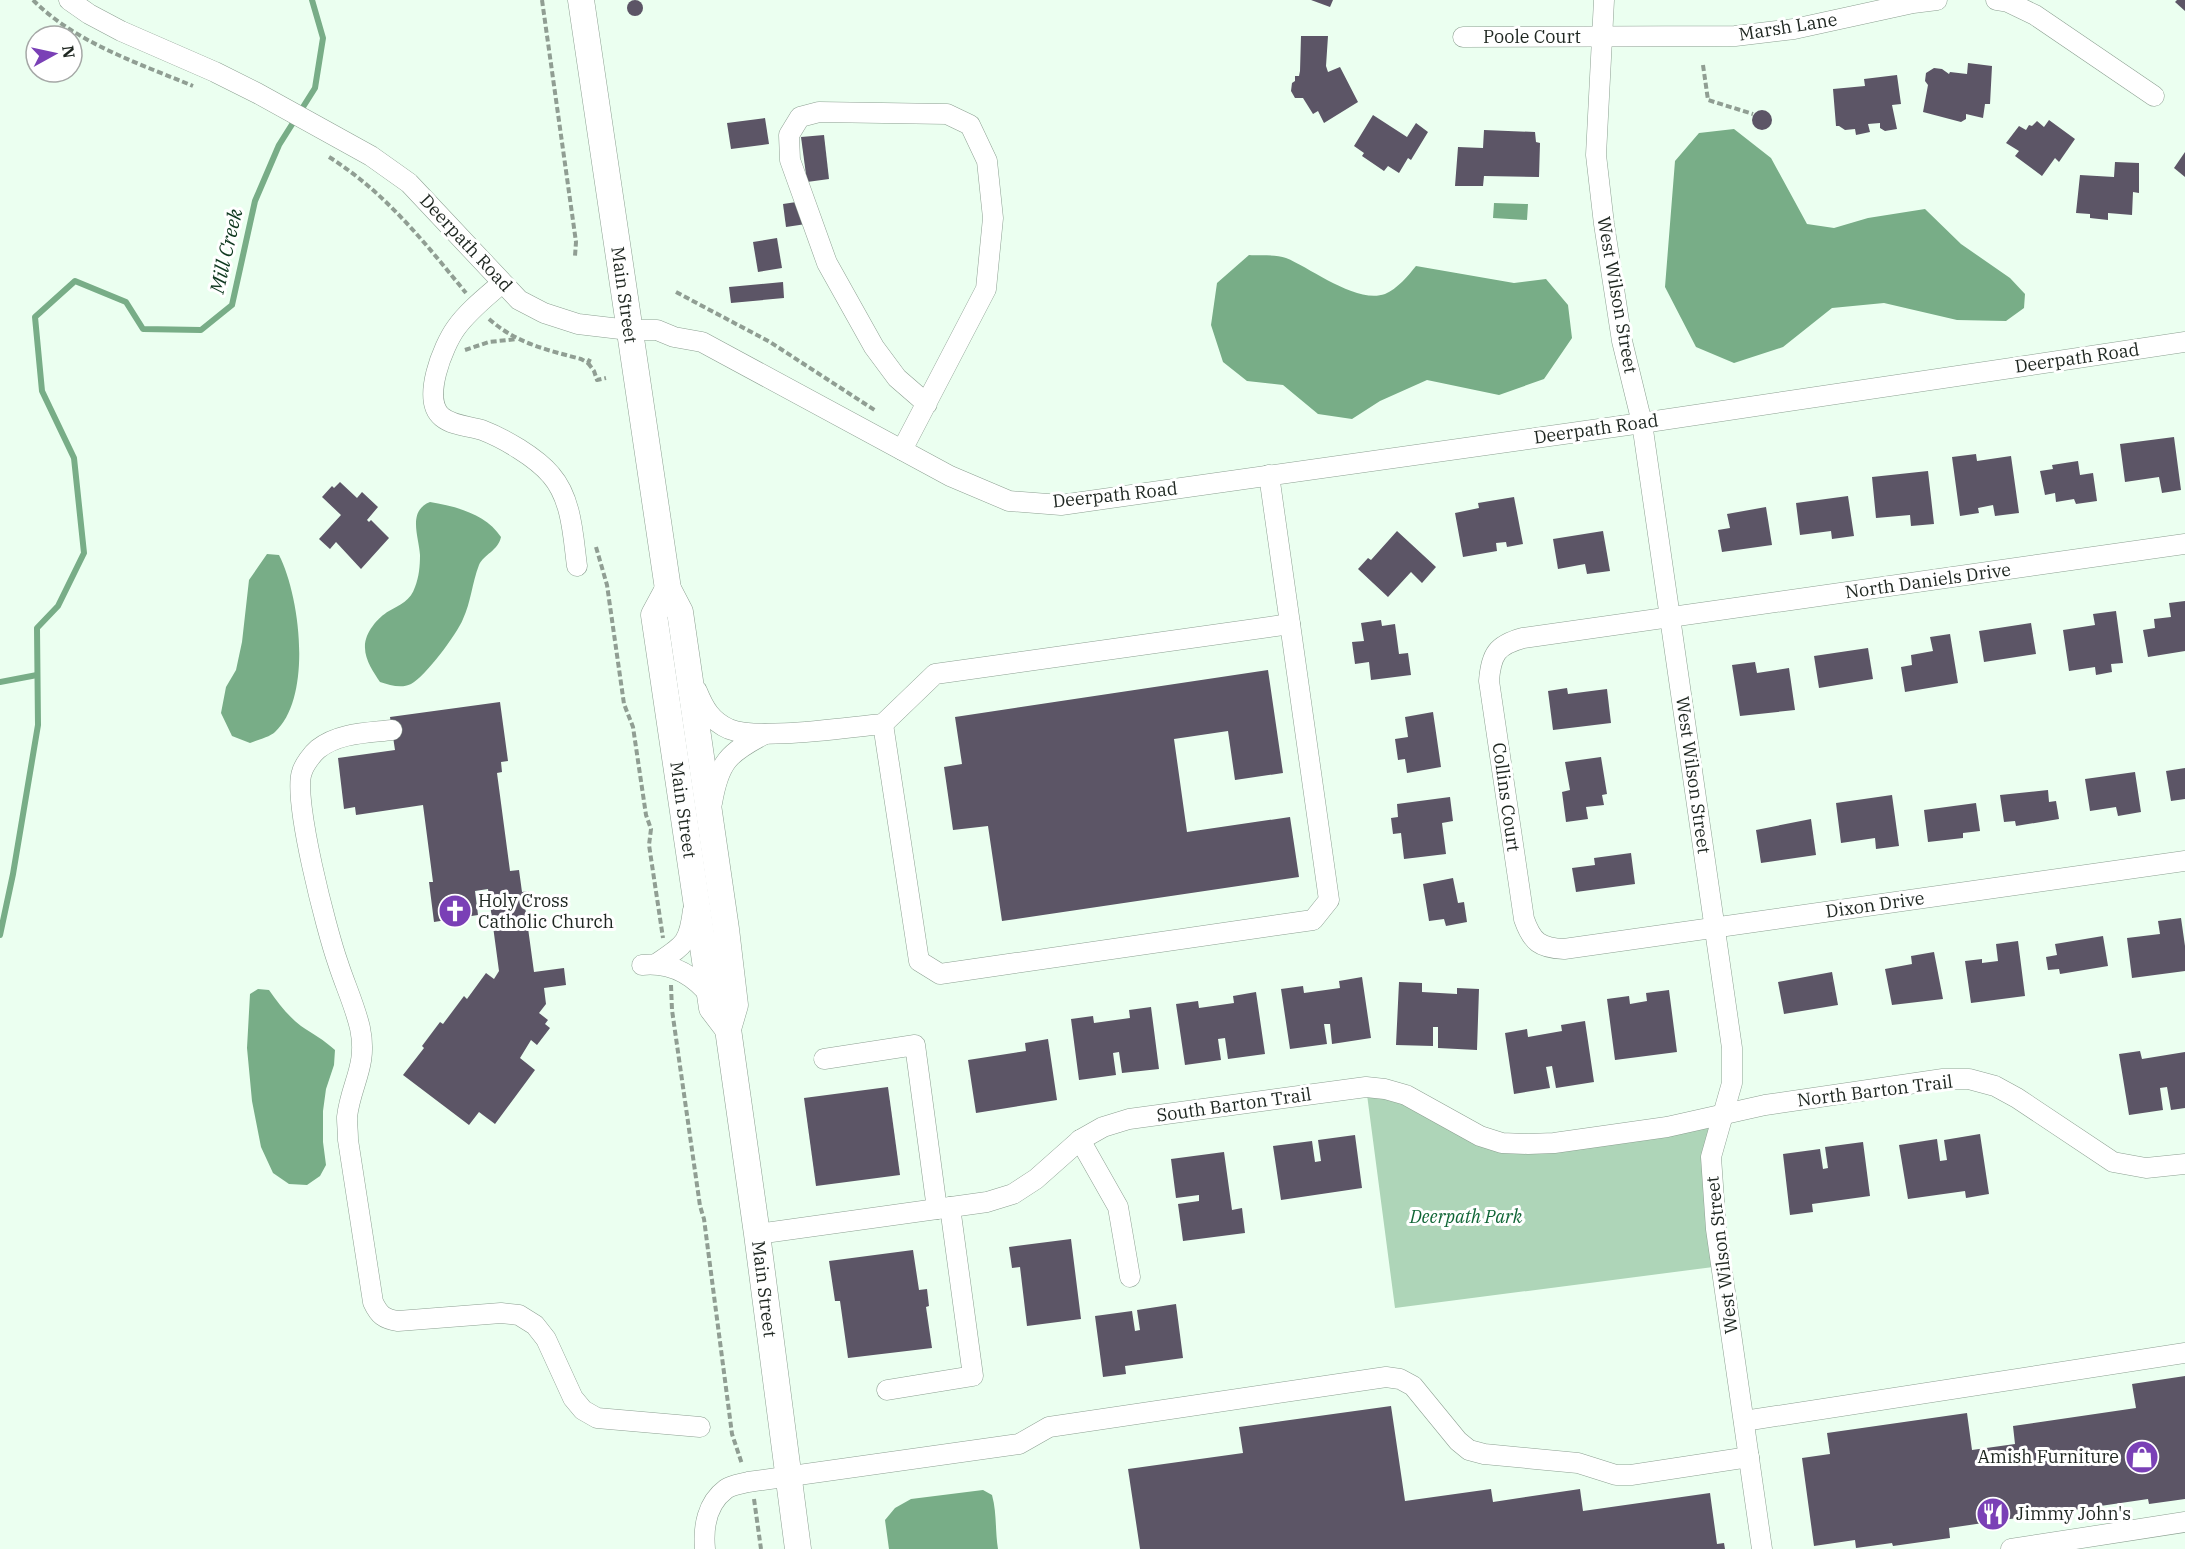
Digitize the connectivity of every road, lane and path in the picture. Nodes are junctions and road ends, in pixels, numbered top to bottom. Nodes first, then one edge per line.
1 (69, 0) edge
2 (542, 0) edge
3 (581, 0) edge
4 (1604, 0) edge
5 (1937, 0) edge
6 (1996, 0) edge
7 (1463, 37) dead end
8 (1601, 37) junction
9 (1703, 65) dead end
10 (2154, 96) dead end
11 (1753, 114) dead end
12 (322, 153) dead end
13 (575, 256) dead end
14 (502, 283) junction
15 (676, 292) dead end
16 (470, 298) dead end
17 (484, 314) dead end
18 (629, 330) junction
19 (517, 339) junction
20 (2185, 342) edge
21 (461, 353) dead end
22 (591, 357) dead end
23 (588, 363) junction
24 (606, 378) dead end
25 (927, 404) junction
26 (876, 411) dead end
27 (1642, 423) junction
28 (902, 450) junction
29 (1269, 476) junction
30 (593, 540) dead end
31 (2185, 544) edge
32 (577, 566) dead end
33 (668, 589) junction
34 (1670, 618) junction
35 (1290, 624) junction
36 (1523, 638) joint
37 (690, 674) junction
38 (883, 724) junction
39 (392, 730) dead end
40 (765, 734) junction
41 (710, 816) junction
42 (2185, 861) edge
43 (695, 893) junction
44 (1715, 928) junction
45 (667, 947) dead end
46 (1564, 949) joint
47 (656, 968) junction
48 (711, 997) junction
49 (728, 1029) junction
50 (824, 1059) dead end
51 (1722, 1115) junction
52 (1080, 1140) junction
53 (2185, 1164) edge
54 (944, 1208) junction
55 (757, 1234) junction
56 (1130, 1277) dead end
57 (2185, 1353) edge
58 (887, 1390) dead end
59 (1744, 1421) junction
60 (700, 1427) dead end
61 (1749, 1457) junction
62 (787, 1477) junction
63 (748, 1482) junction
64 (2185, 1522) edge
65 (705, 1549) edge
66 (761, 1549) edge
67 (798, 1549) edge
68 (1762, 1549) edge
69 (2011, 1549) edge

1 - 14 street, Deerpath Road
2 - 13 path
3 - 18 main road, Main Street
4 - 8 street, West Wilson Street
5 - 8 street, Marsh Lane
6 - 10 street
7 - 8 street, Poole Court
8 - 27 street, West Wilson Street
9 - 11 path
12 - 16 path
14 - 18 street, Deerpath Road
14 - 32 street
15 - 26 path
17 - 19 path
18 - 28 street, Deerpath Road
18 - 33 main road, Main Street
19 - 21 path
19 - 23 path
20 - 27 street, Deerpath Road
22 - 23 path
23 - 24 path
25 - 25 street
25 - 28 street
27 - 29 street, Deerpath Road
27 - 34 street, West Wilson Street
28 - 29 street, Deerpath Road
29 - 35 street
30 - 45 path
31 - 34 street, North Daniels Drive
33 - 37 main road, Main Street
33 - 43 main road, Main Street
34 - 36 street, North Daniels Drive
34 - 44 street, West Wilson Street
35 - 38 street
35 - 38 street
36 - 46 street, Collins Court
37 - 40 street
37 - 41 main road, Main Street
38 - 40 street
39 - 60 street
40 - 41 street
41 - 49 main road, Main Street
42 - 44 street, Dixon Drive
43 - 47 street
43 - 48 main road, Main Street
44 - 46 street, Dixon Drive
44 - 51 street, West Wilson Street
47 - 48 street
47 - 63 path
48 - 49 main road, Main Street
49 - 55 main road, Main Street
50 - 54 street
51 - 52 street, South Barton Trail
51 - 53 street, North Barton Trail
51 - 59 street, West Wilson Street
52 - 54 street, South Barton Trail
52 - 56 street
54 - 55 street, South Barton Trail
54 - 58 street
55 - 62 main road, Main Street
57 - 59 street
59 - 61 street, West Wilson Street
61 - 62 street
61 - 68 street, West Wilson Street
62 - 63 street
62 - 67 main road, Main Street
63 - 65 street
63 - 66 path
64 - 69 street

